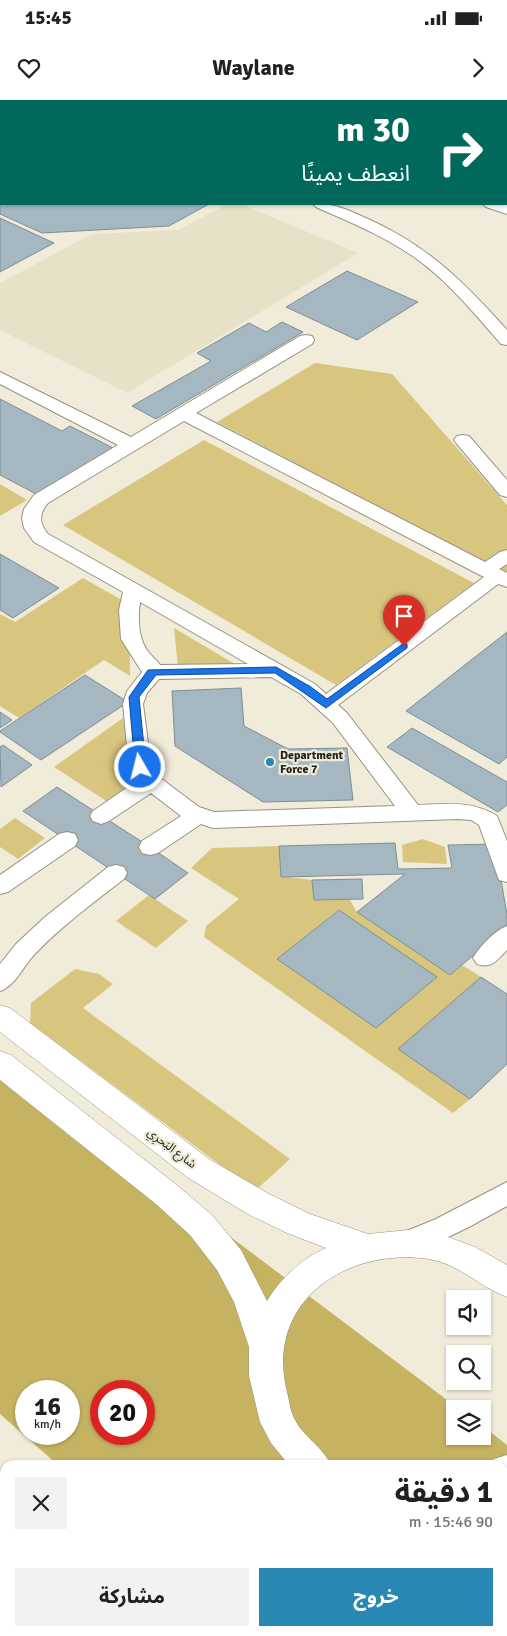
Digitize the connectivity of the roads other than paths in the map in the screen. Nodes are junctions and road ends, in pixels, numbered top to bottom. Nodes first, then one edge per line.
1 (323, 205) edge
2 (494, 205) edge
3 (507, 209) edge
4 (505, 335) edge
5 (306, 340) dead end
6 (0, 377) edge
7 (184, 414) junction
8 (463, 440) dead end
9 (132, 445) junction
10 (507, 491) edge
11 (507, 556) edge
12 (496, 576) edge
13 (133, 589) junction
14 (276, 670) junction
15 (152, 672) junction
16 (326, 704) junction
17 (151, 782) junction
18 (412, 813) junction
19 (101, 816) dead end
20 (197, 816) junction
21 (66, 840) dead end
22 (150, 847) dead end
23 (116, 873) dead end
24 (507, 874) edge
25 (0, 886) edge
26 (507, 935) edge
27 (485, 958) dead end
28 (0, 982) edge
29 (0, 1016) edge
30 (0, 1062) edge
31 (507, 1193) edge
32 (406, 1243) junction
33 (364, 1247) junction
34 (507, 1284) edge
35 (265, 1344) junction
36 (309, 1460) edge

1 - 4 lane
2 - 3 lane
5 - 7 lane
6 - 9 lane
7 - 9 lane
7 - 12 lane
8 - 10 lane
9 - 13 lane
11 - 12 lane
12 - 16 lane
13 - 14 lane
13 - 15 lane
14 - 15 lane
14 - 16 lane
15 - 17 lane
16 - 18 lane
17 - 19 lane
17 - 20 lane
18 - 20 lane
18 - 24 lane
20 - 22 lane
21 - 25 lane
23 - 28 lane
26 - 27 lane
29 - 33 street, شارع البَحرِي
30 - 35 street
31 - 32 lane
32 - 33 street
32 - 34 street
33 - 35 street
35 - 36 street

